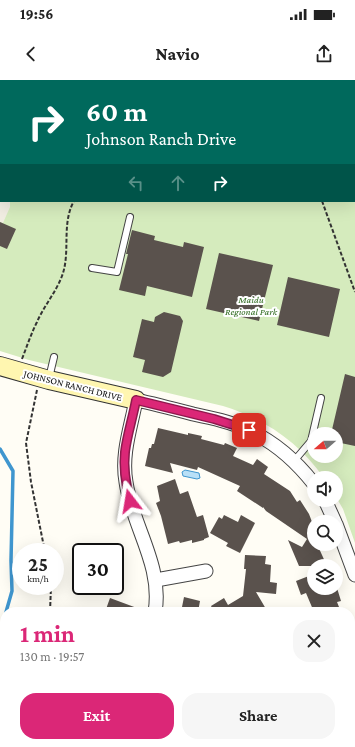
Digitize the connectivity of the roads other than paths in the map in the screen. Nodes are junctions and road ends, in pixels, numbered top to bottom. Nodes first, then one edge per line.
1 (130, 217) dead end
2 (92, 268) dead end
3 (54, 358) dead end
4 (0, 366) edge
5 (44, 378) junction
6 (321, 398) dead end
7 (136, 400) junction
8 (294, 461) junction
9 (307, 476) edge
10 (343, 542) edge
11 (206, 571) dead end
12 (355, 575) edge
13 (156, 580) junction
14 (156, 607) edge

1 - 2 lane
3 - 5 lane
4 - 5 street, JOHNSON RANCH DRIVE
5 - 7 street, JOHNSON RANCH DRIVE
6 - 8 lane
7 - 8 street, JOHNSON RANCH DRIVE
7 - 13 street
8 - 9 street, JOHNSON RANCH DRIVE
10 - 12 street
11 - 13 street
13 - 14 street

